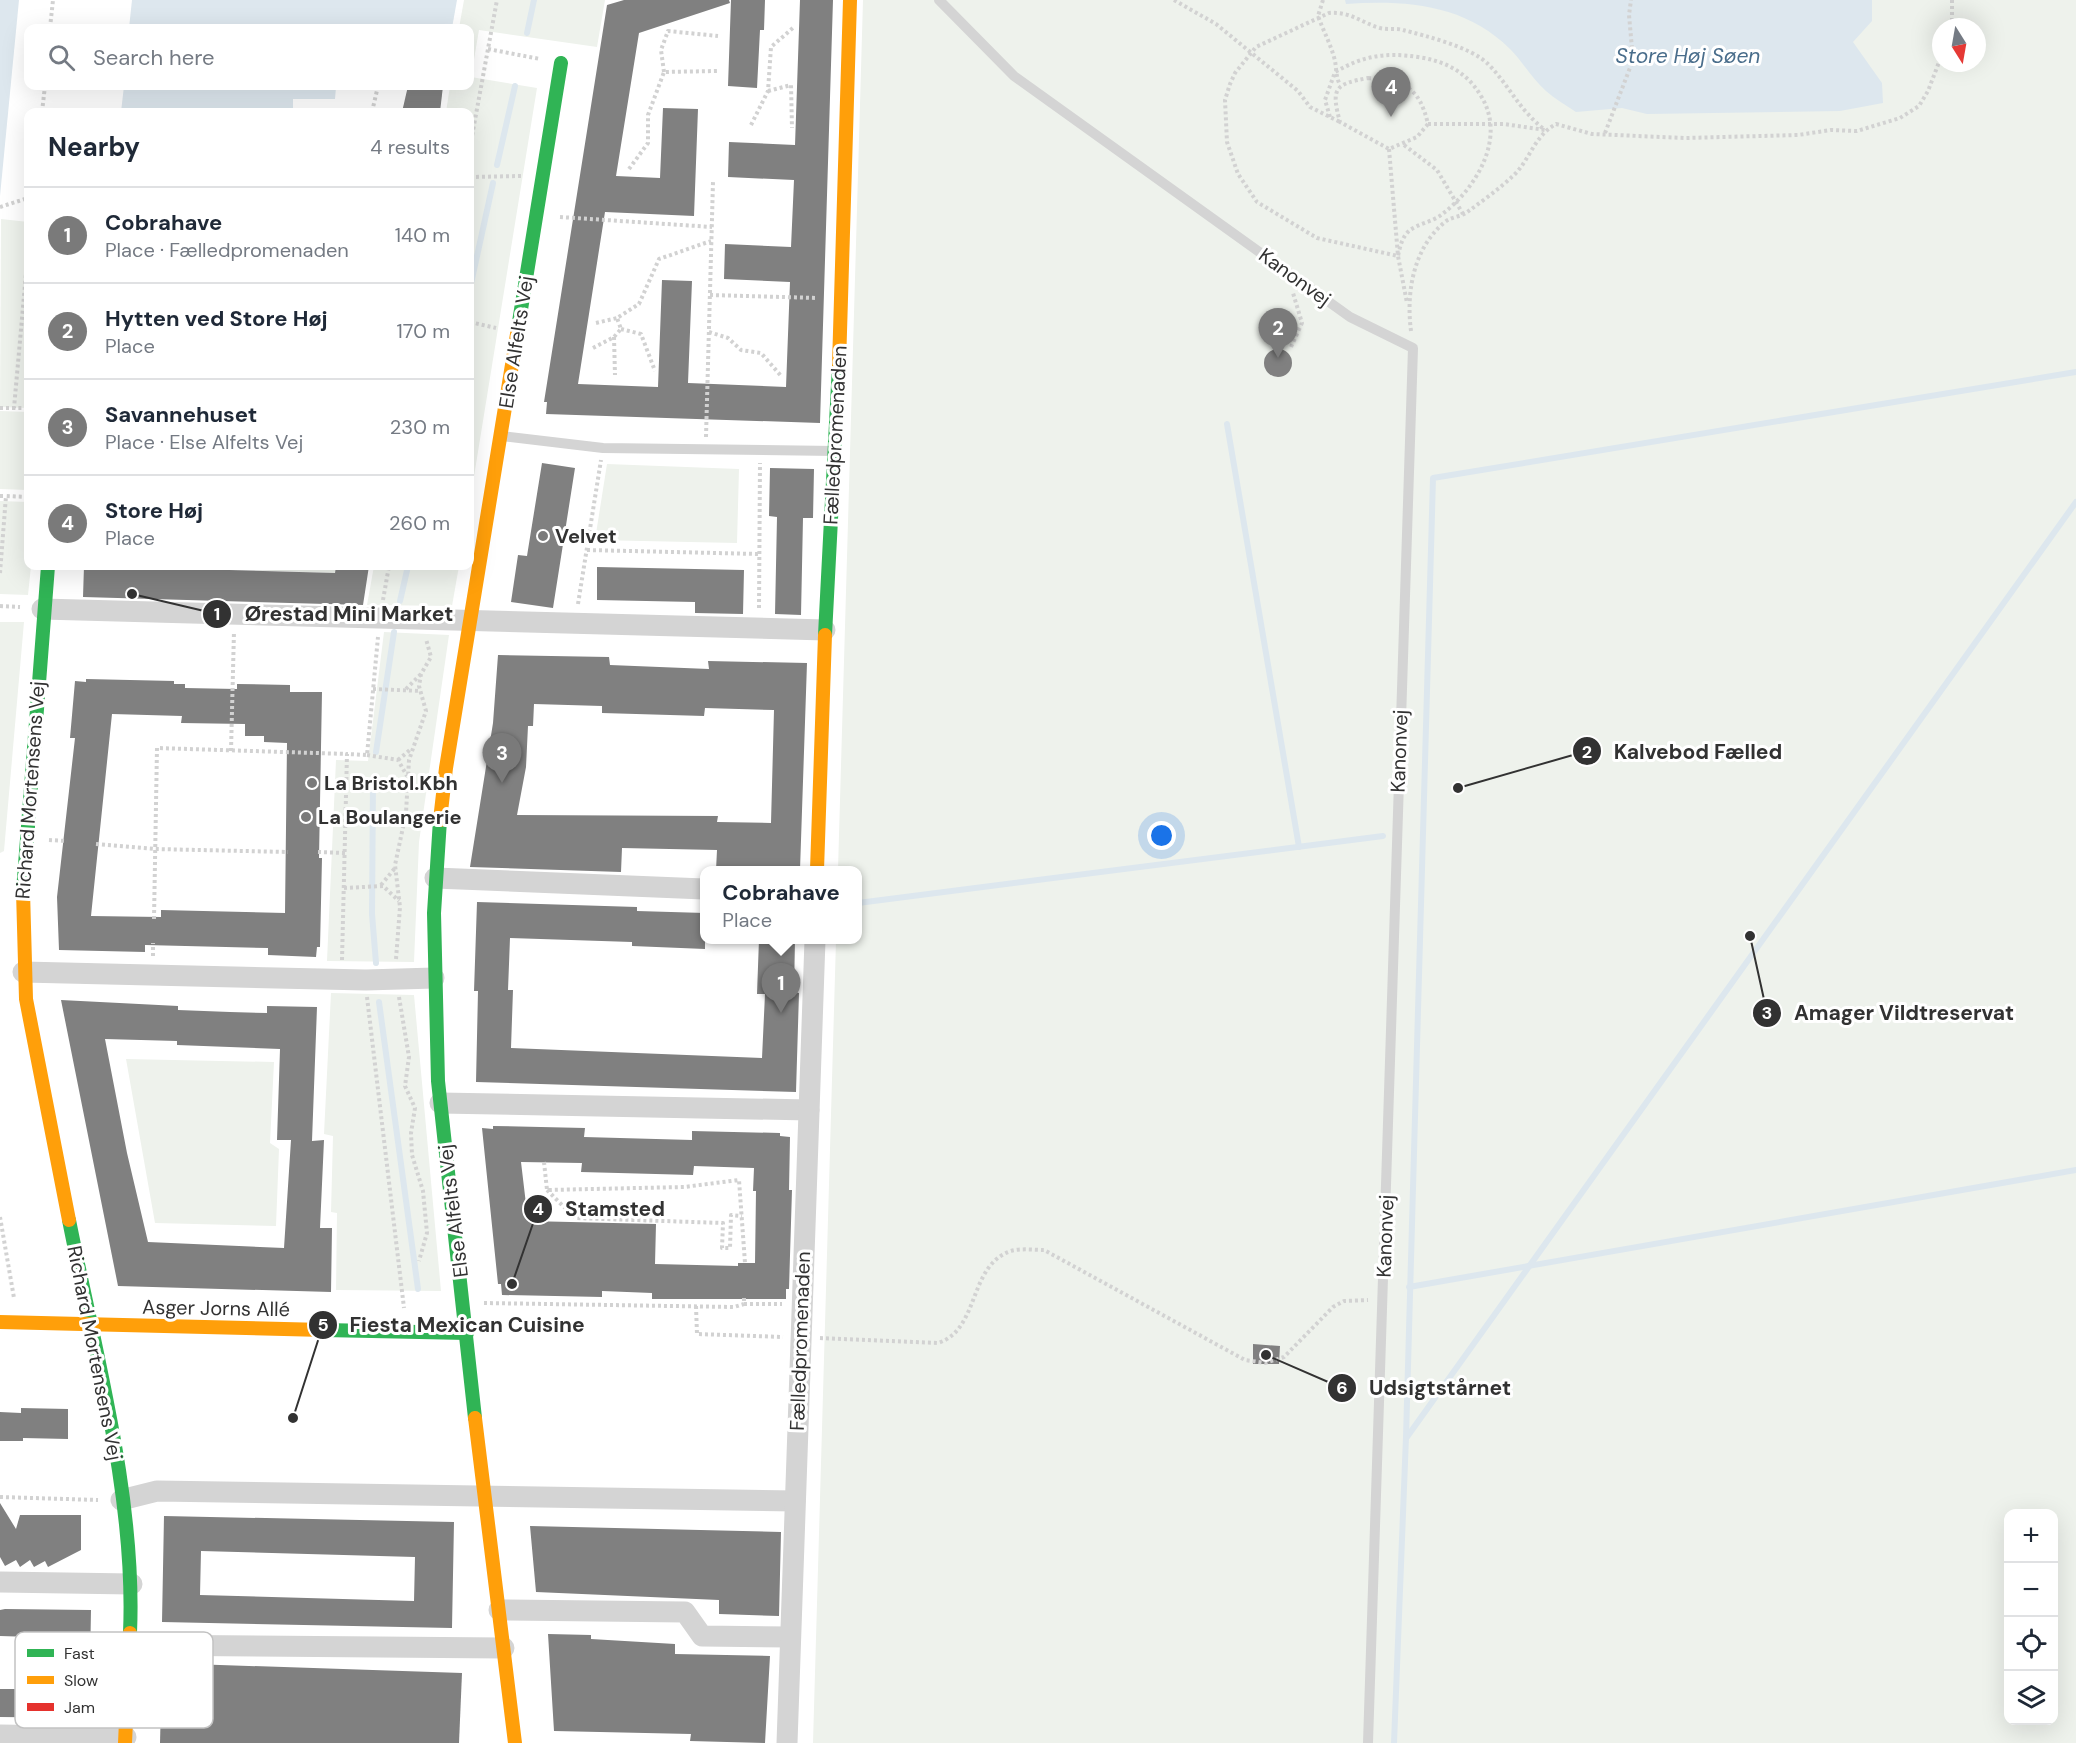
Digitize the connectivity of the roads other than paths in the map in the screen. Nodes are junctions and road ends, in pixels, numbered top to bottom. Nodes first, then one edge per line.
1 (850, 0) edge
2 (939, 0) edge
3 (561, 63) road end
4 (500, 435) junction
5 (836, 451) junction
6 (47, 570) edge
7 (42, 609) junction
8 (470, 620) junction
9 (825, 630) junction
10 (817, 866) edge
11 (435, 878) junction
12 (700, 889) edge
13 (815, 944) edge
14 (23, 972) junction
15 (434, 978) junction
16 (440, 1103) junction
17 (809, 1110) junction
18 (0, 1322) edge
19 (91, 1325) junction
20 (467, 1334) junction
21 (485, 1498) junction
22 (122, 1500) junction
23 (795, 1501) junction
24 (0, 1582) edge
25 (132, 1584) junction
26 (499, 1610) junction
27 (130, 1632) edge
28 (790, 1637) junction
29 (213, 1646) edge
30 (504, 1648) junction
31 (0, 1735) edge
32 (125, 1740) edge
33 (515, 1743) edge
34 (787, 1743) edge
35 (1368, 1743) edge

1 - 5 street, Fælledpromenaden
2 - 35 lane, Kanonvej
3 - 4 street, Else Alfelts Vej
4 - 5 lane
4 - 8 street, Else Alfelts Vej
5 - 9 street, Fælledpromenaden
6 - 7 street, Richard Mortensens Vej
7 - 8 street
7 - 14 street, Richard Mortensens Vej
8 - 9 street
8 - 11 street, Else Alfelts Vej
9 - 10 street, Fælledpromenaden
11 - 12 street
11 - 15 street, Else Alfelts Vej
13 - 17 street, Fælledpromenaden
14 - 15 street
14 - 19 street, Richard Mortensens Vej
15 - 16 street, Else Alfelts Vej
16 - 17 street
16 - 20 street, Else Alfelts Vej
17 - 23 street, Fælledpromenaden
18 - 19 street, Asger Jorns Allé
19 - 20 street, Asger Jorns Allé
19 - 22 street, Richard Mortensens Vej
20 - 21 street, Else Alfelts Vej
21 - 22 street
21 - 23 street
21 - 26 street, Else Alfelts Vej
22 - 25 street, Richard Mortensens Vej
23 - 28 street, Fælledpromenaden
24 - 25 street
25 - 27 street, Richard Mortensens Vej
26 - 28 street
26 - 30 street, Else Alfelts Vej
28 - 34 street, Fælledpromenaden
29 - 30 street
30 - 33 street, Else Alfelts Vej
31 - 32 street, Richard Mortensens Vej

